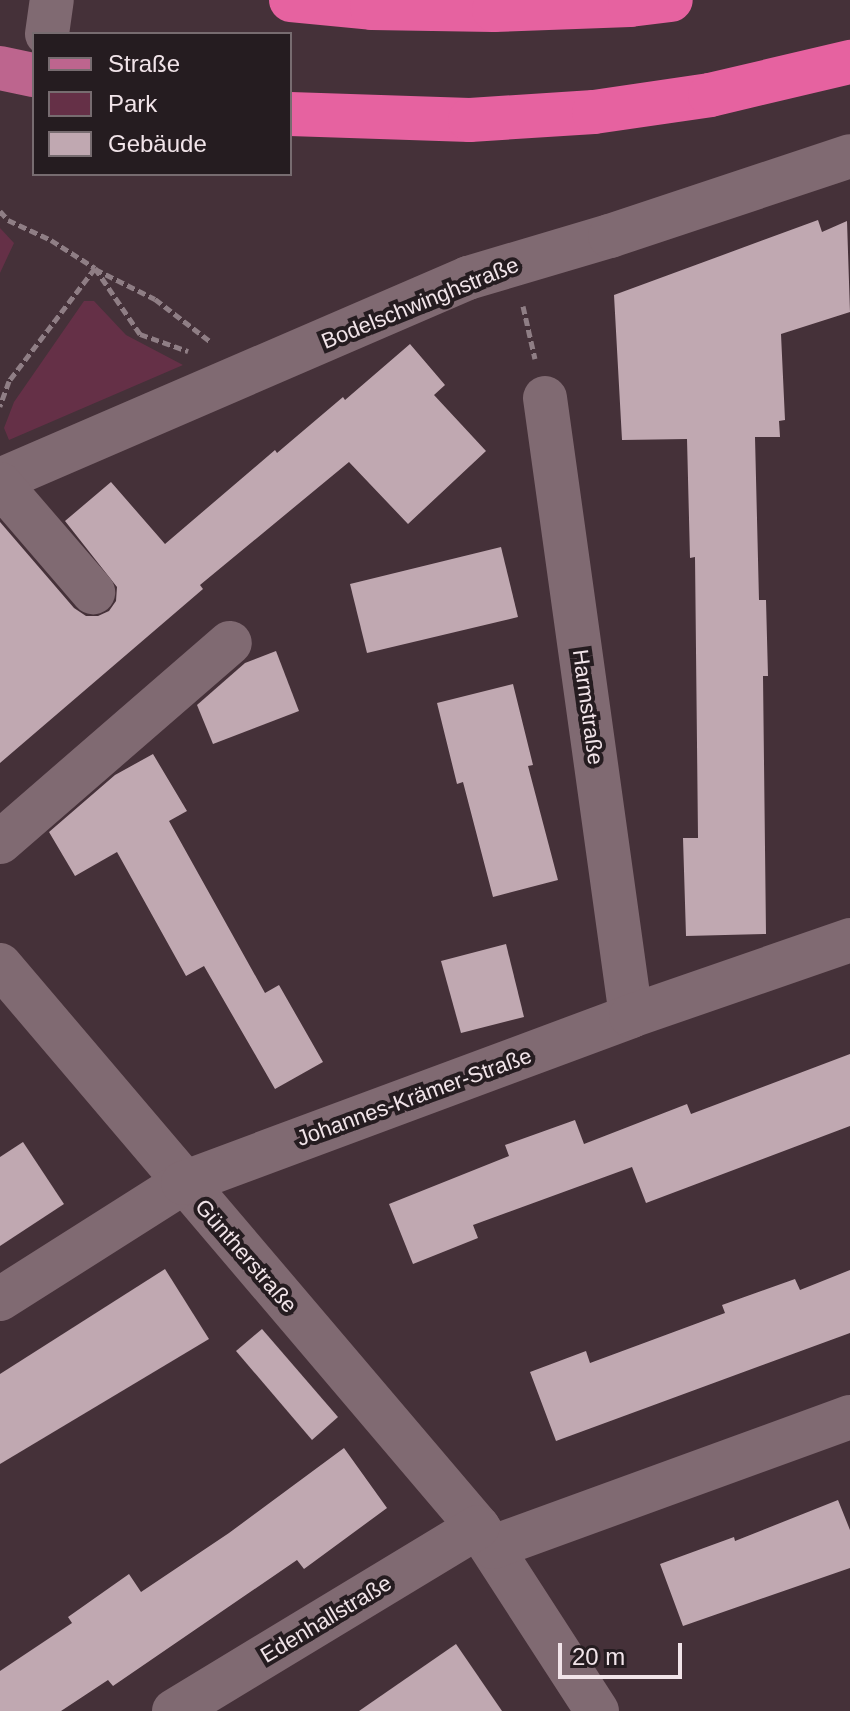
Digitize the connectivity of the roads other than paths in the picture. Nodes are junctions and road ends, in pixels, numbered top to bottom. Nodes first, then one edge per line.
1 (52, 0) edge
2 (291, 0) edge
3 (671, 0) edge
4 (47, 32) edge
5 (850, 62) edge
6 (0, 68) edge
7 (32, 75) edge
8 (292, 114) edge
9 (850, 156) edge
10 (545, 398) dead end
11 (0, 482) edge
12 (93, 592) dead end
13 (230, 643) dead end
14 (0, 842) edge
15 (850, 940) edge
16 (0, 965) edge
17 (631, 1016) junction
18 (183, 1183) junction
19 (0, 1299) edge
20 (850, 1417) edge
21 (485, 1537) junction
22 (174, 1711) edge
23 (597, 1711) edge

1 - 4 street
2 - 3 highway
5 - 8 highway
6 - 7 main road
9 - 11 street, Bodelschwinghstraße
10 - 17 street, Harmstraße
11 - 12 street
13 - 14 street
15 - 17 street, Johannes-Krämer-Straße
16 - 18 street, Güntherstraße
17 - 18 street, Johannes-Krämer-Straße
18 - 19 street, Johannes-Krämer-Straße
18 - 21 street, Güntherstraße
20 - 21 street
21 - 22 street, Edenhallstraße
21 - 23 street, Güntherstraße

